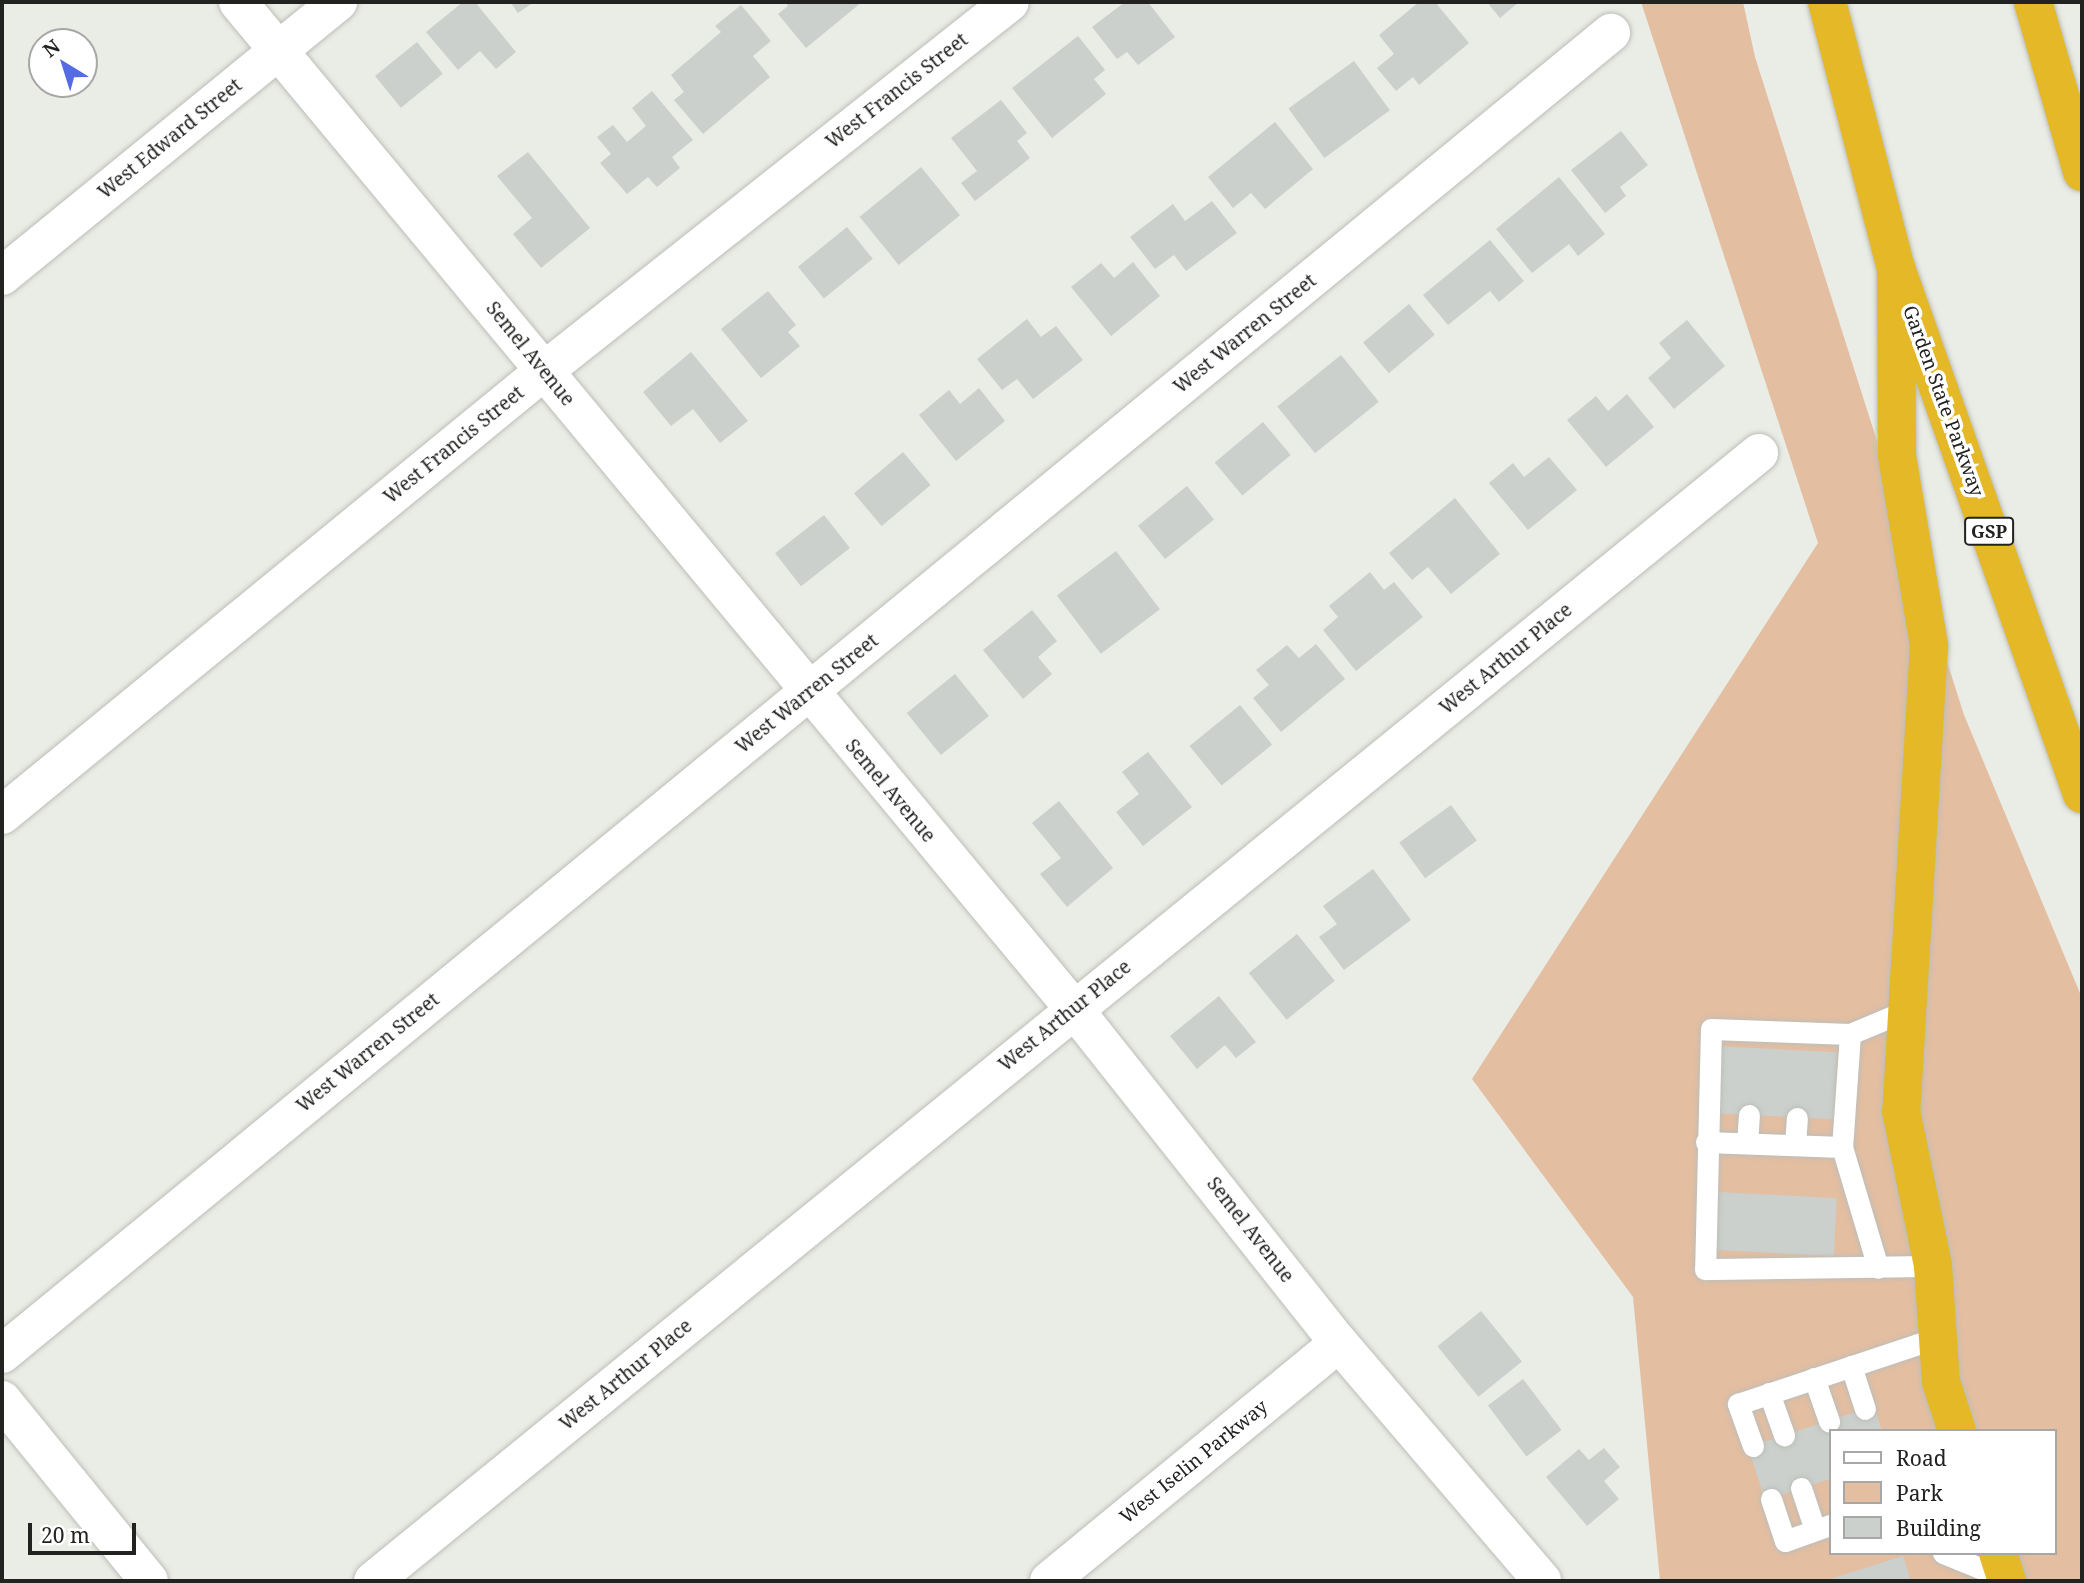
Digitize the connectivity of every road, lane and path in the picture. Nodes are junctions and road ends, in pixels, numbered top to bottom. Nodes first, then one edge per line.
1 (238, 2) edge
2 (338, 2) edge
3 (1010, 2) edge
4 (1827, 2) edge
5 (2033, 2) edge
6 (1611, 33) dead end
7 (279, 50) junction
8 (2082, 172) edge
9 (1896, 268) junction
10 (2, 276) edge
11 (544, 371) junction
12 (1759, 453) dead end
13 (808, 693) junction
14 (2082, 794) edge
15 (2, 815) edge
16 (1074, 1009) junction
17 (1905, 1011) junction
18 (1850, 1034) junction
19 (1749, 1115) dead end
20 (1797, 1118) dead end
21 (1706, 1142) junction
22 (1747, 1143) junction
23 (1795, 1145) junction
24 (1842, 1147) junction
25 (1933, 1266) junction
26 (1878, 1268) junction
27 (1938, 1338) junction
28 (1339, 1343) junction
29 (2, 1354) edge
30 (1850, 1366) junction
31 (1814, 1378) junction
32 (1769, 1393) junction
33 (2, 1400) edge
34 (1865, 1409) dead end
35 (1829, 1421) dead end
36 (1956, 1429) edge
37 (1784, 1435) dead end
38 (1753, 1446) dead end
39 (1801, 1488) dead end
40 (1771, 1499) dead end
41 (1823, 1528) edge
42 (1951, 1555) edge
43 (2004, 1571) edge
44 (149, 1581) edge
45 (373, 1581) edge
46 (1049, 1581) edge
47 (1542, 1581) edge

1 - 7 street, Semel Avenue
2 - 7 street, West Edward Street
3 - 11 street, West Francis Street
4 - 9 highway, Garden State Parkway / GSP
5 - 8 highway
6 - 13 street, West Warren Street
7 - 10 street, West Edward Street
7 - 11 street, Semel Avenue
9 - 14 highway, Garden State Parkway / GSP
9 - 17 highway
11 - 13 street, Semel Avenue
11 - 15 street, West Francis Street
12 - 16 street, West Arthur Place
13 - 16 street, Semel Avenue
13 - 29 street, West Warren Street
16 - 28 street, Semel Avenue
16 - 45 street, West Arthur Place
17 - 18 lane
17 - 25 highway
18 - 21 lane
18 - 24 lane
19 - 22 lane
20 - 23 lane
21 - 22 lane
21 - 26 lane
22 - 23 lane
23 - 24 lane
24 - 26 lane
25 - 26 lane
25 - 27 highway
27 - 30 lane
27 - 36 highway
28 - 46 street, West Iselin Parkway
28 - 47 street, Semel Avenue
30 - 31 lane
30 - 34 lane
31 - 32 lane
31 - 35 lane
32 - 37 lane
32 - 38 lane
33 - 44 street
39 - 41 lane
40 - 41 lane
42 - 43 lane

